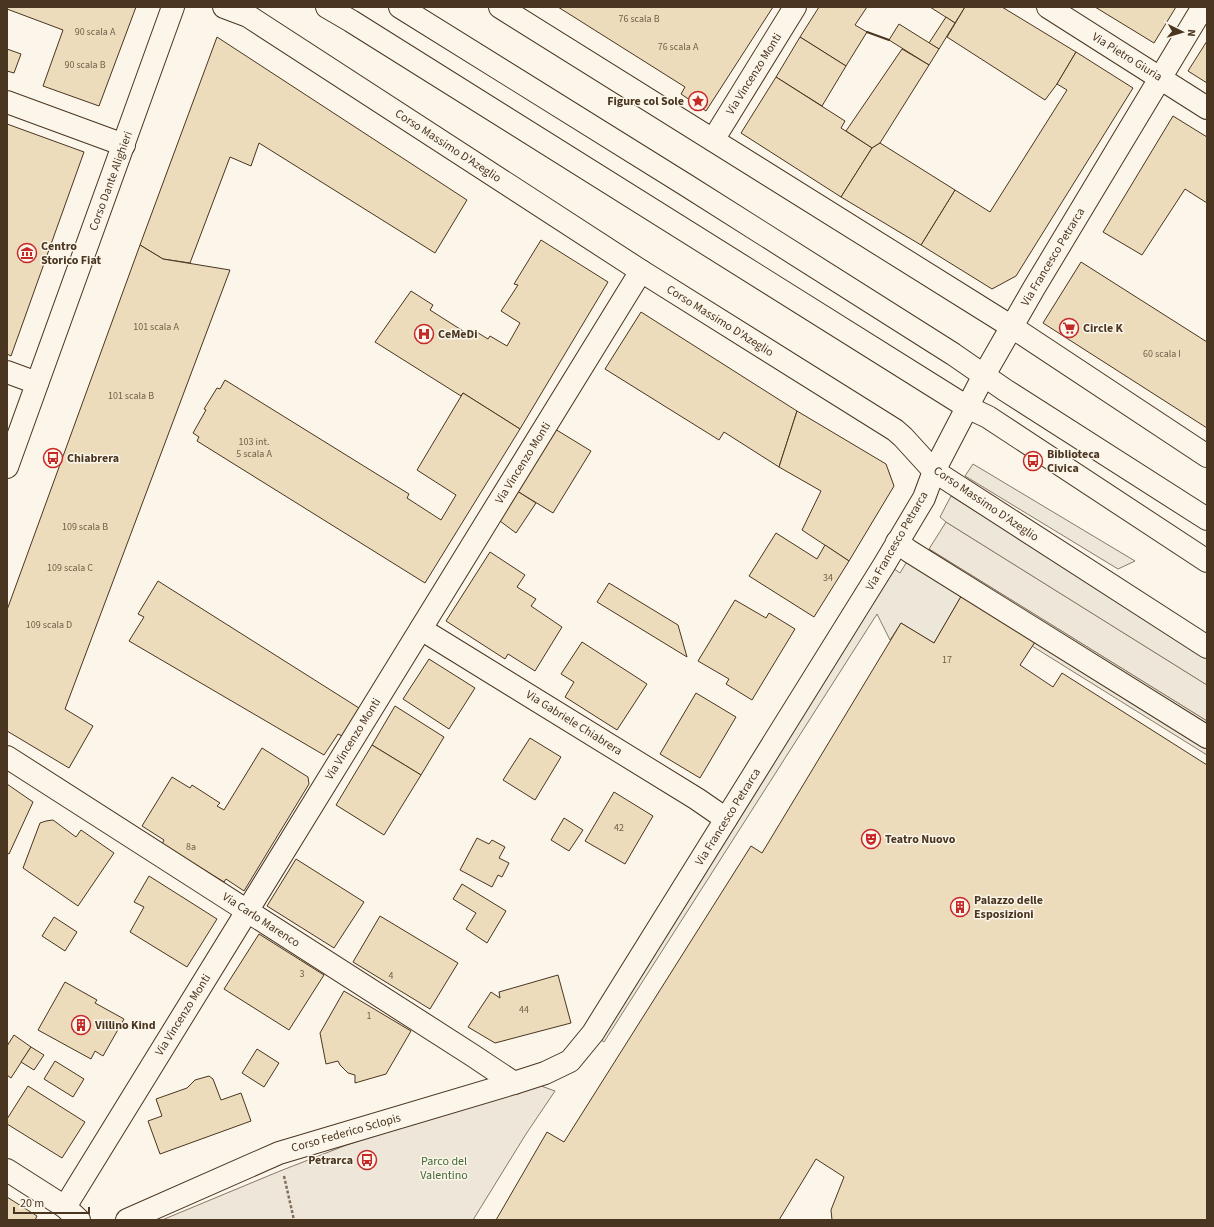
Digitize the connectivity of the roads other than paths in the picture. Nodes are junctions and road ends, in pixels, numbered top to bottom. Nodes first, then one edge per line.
1 (173, 7) edge
2 (224, 7) edge
3 (327, 7) edge
4 (400, 7) edge
5 (500, 7) edge
6 (795, 7) edge
7 (1048, 7) edge
8 (1203, 7) edge
9 (1160, 78) junction
10 (7, 102) edge
11 (1207, 108) edge
12 (713, 140) junction
13 (124, 145) junction
14 (641, 272) junction
15 (1012, 327) junction
16 (7, 372) edge
17 (984, 375) junction
18 (37, 383) junction
19 (967, 407) junction
20 (1207, 456) edge
21 (7, 467) edge
22 (934, 472) junction
23 (1207, 519) edge
24 (897, 542) junction
25 (1207, 561) edge
26 (421, 629) junction
27 (1207, 647) edge
28 (1207, 737) edge
29 (7, 757) edge
30 (726, 819) junction
31 (247, 911) junction
32 (570, 1061) joint
33 (514, 1083) junction
34 (7, 1170) edge
35 (72, 1214) edge
36 (127, 1220) edge

1 - 13 street, Corso Dante Alighieri
2 - 14 street, Corso Massimo D'Azeglio
3 - 19 street
4 - 17 street
5 - 12 street
6 - 12 street, Via Vincenzo Monti
7 - 9 street, Via Pietro Giuria
8 - 9 street, Via Francesco Petrarca
9 - 11 street, Via Pietro Giuria
9 - 15 street, Via Francesco Petrarca
10 - 13 street
12 - 15 street
13 - 18 street, Corso Dante Alighieri
14 - 22 street, Corso Massimo D'Azeglio
14 - 26 street, Via Vincenzo Monti
15 - 17 street, Via Francesco Petrarca
15 - 20 street
16 - 18 street
17 - 19 street, Via Francesco Petrarca
17 - 23 street
18 - 21 street, Corso Dante Alighieri
19 - 22 street, Via Francesco Petrarca
19 - 25 street
22 - 24 street, Via Francesco Petrarca
22 - 27 street, Corso Massimo D'Azeglio
24 - 28 street
24 - 30 street, Via Francesco Petrarca
26 - 30 street, Via Gabriele Chiabrera
26 - 31 street, Via Vincenzo Monti
29 - 31 street, Via Carlo Marenco
30 - 32 street, Via Francesco Petrarca
31 - 33 street, Via Carlo Marenco
31 - 35 street, Via Vincenzo Monti
32 - 33 street, Corso Federico Sclopis
33 - 36 street, Corso Federico Sclopis
34 - 35 street

